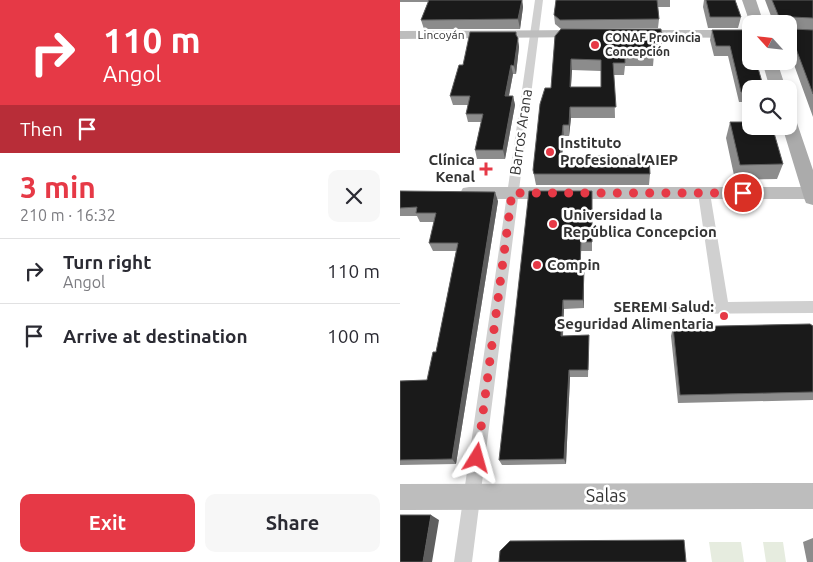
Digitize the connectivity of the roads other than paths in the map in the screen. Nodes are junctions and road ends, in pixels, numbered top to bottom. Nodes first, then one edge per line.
1 (539, 0) edge
2 (749, 0) edge
3 (754, 15) edge
4 (534, 34) junction
5 (594, 34) edge
6 (623, 34) edge
7 (742, 34) edge
8 (400, 35) edge
9 (793, 135) edge
10 (450, 193) edge
11 (512, 193) junction
12 (704, 193) junction
13 (812, 195) edge
14 (722, 307) junction
15 (813, 307) edge
16 (676, 308) dead end
17 (472, 496) junction
18 (813, 496) edge
19 (400, 497) edge
20 (463, 562) edge

1 - 4 street, Barros Arana
2 - 3 main road
4 - 5 street, Lincoyán
4 - 8 street, Lincoyán
4 - 11 street, Barros Arana
6 - 7 street
9 - 13 main road
10 - 11 street
11 - 12 street
11 - 17 street, Barros Arana
12 - 13 street
12 - 14 street
14 - 15 street
14 - 16 street
17 - 18 street, Salas
17 - 19 street, Salas
17 - 20 street, Barros Arana

